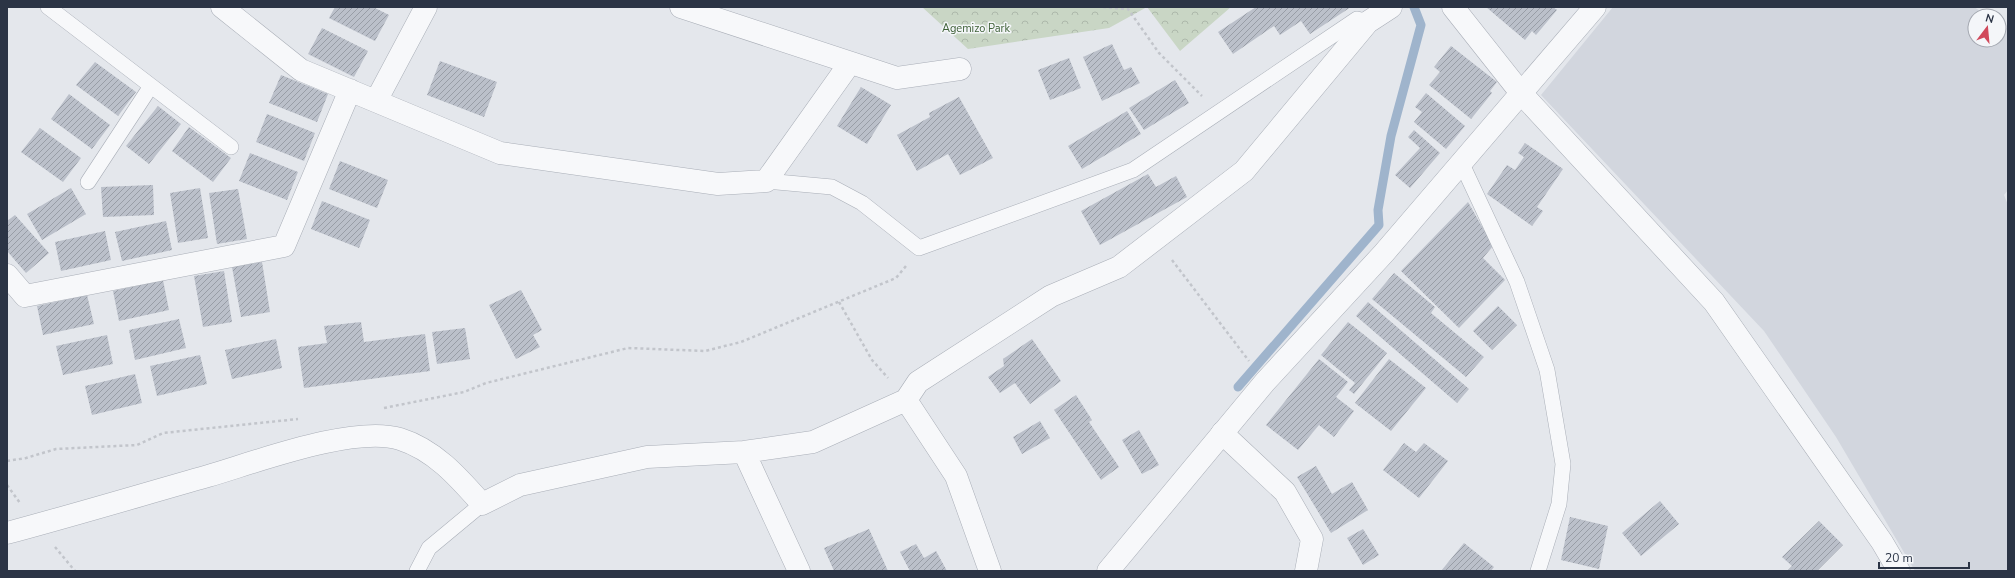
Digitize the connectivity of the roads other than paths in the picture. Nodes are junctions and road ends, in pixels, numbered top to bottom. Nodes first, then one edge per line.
1 (48, 7) edge
2 (222, 7) edge
3 (426, 7) edge
4 (681, 7) edge
5 (1391, 7) edge
6 (1453, 7) edge
7 (1595, 7) edge
8 (1368, 22) junction
9 (850, 63) junction
10 (960, 69) dead end
11 (151, 86) junction
12 (350, 90) junction
13 (1521, 93) junction
14 (376, 101) junction
15 (231, 147) dead end
16 (1461, 162) junction
17 (766, 181) junction
18 (88, 182) dead end
19 (7, 275) edge
20 (906, 400) junction
21 (1222, 433) junction
22 (744, 452) junction
23 (482, 504) junction
24 (7, 533) edge
25 (417, 571) edge
26 (799, 571) edge
27 (990, 571) edge
28 (1108, 571) edge
29 (1306, 571) edge
30 (1538, 571) edge
31 (1899, 571) edge

1 - 11 lane
2 - 12 street
3 - 14 street
4 - 9 street
5 - 8 street
6 - 13 street
7 - 13 street
8 - 17 lane
8 - 20 street
9 - 10 street
9 - 17 street
11 - 15 lane
11 - 18 lane
12 - 14 street
12 - 19 street
13 - 16 street
13 - 31 street
14 - 17 street
16 - 21 street
16 - 30 lane
20 - 22 street
20 - 27 street
21 - 28 street
21 - 29 street
22 - 23 street
22 - 26 street
23 - 24 street
23 - 25 lane

